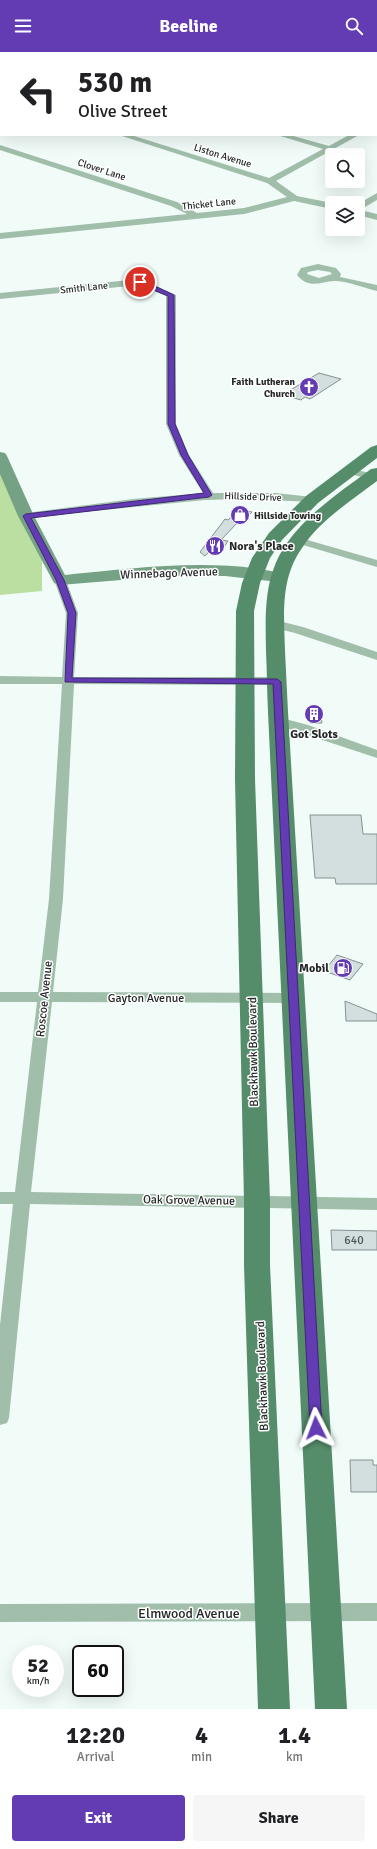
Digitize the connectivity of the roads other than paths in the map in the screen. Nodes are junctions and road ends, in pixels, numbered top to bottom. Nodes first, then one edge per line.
1 (126, 136) edge
2 (284, 136) edge
3 (353, 136) edge
4 (0, 147) edge
5 (326, 148) edge
6 (332, 148) edge
7 (325, 152) edge
8 (270, 181) junction
9 (377, 196) edge
10 (294, 198) junction
11 (365, 204) edge
12 (325, 205) edge
13 (365, 214) edge
14 (196, 216) junction
15 (377, 217) edge
16 (0, 236) edge
17 (335, 278) dead end
18 (377, 288) edge
19 (0, 296) edge
20 (377, 450) edge
21 (0, 456) edge
22 (350, 471) junction
23 (375, 476) edge
24 (209, 495) junction
25 (312, 500) junction
26 (26, 516) junction
27 (297, 540) junction
28 (377, 564) edge
29 (253, 572) junction
30 (279, 577) junction
31 (60, 580) junction
32 (275, 624) junction
33 (377, 656) edge
34 (0, 680) edge
35 (68, 680) junction
36 (244, 680) junction
37 (277, 682) junction
38 (278, 722) junction
39 (377, 754) edge
40 (0, 997) edge
41 (45, 997) junction
42 (252, 997) junction
43 (293, 998) junction
44 (0, 1198) edge
45 (22, 1198) junction
46 (257, 1201) junction
47 (304, 1203) junction
48 (377, 1204) edge
49 (0, 1418) edge
50 (328, 1612) junction
51 (377, 1612) edge
52 (0, 1613) edge
53 (271, 1613) junction
54 (274, 1709) edge
55 (331, 1709) edge

1 - 8 street, Liston Avenue
2 - 5 street
3 - 6 street
4 - 14 street, Clover Lane
7 - 8 street
8 - 10 street
9 - 11 street
10 - 12 street
10 - 14 street, Thicket Lane
13 - 15 street
14 - 16 street, Thicket Lane
17 - 18 street
19 - 24 street, Smith Lane
20 - 22 main road, Blackhawk Boulevard
21 - 26 street
22 - 23 street
22 - 25 main road, Blackhawk Boulevard
23 - 27 main road
24 - 25 street, Hillside Drive
24 - 26 street, Hillside Drive
25 - 29 main road, Blackhawk Boulevard
26 - 31 street
27 - 28 street
27 - 30 main road
29 - 30 street, Winnebago Avenue
29 - 31 street, Winnebago Avenue
29 - 36 main road, Blackhawk Boulevard
30 - 32 main road
31 - 35 street, Roscoe Avenue
32 - 33 street
32 - 37 main road
34 - 35 street
35 - 36 street
35 - 41 street, Roscoe Avenue
36 - 37 street
36 - 42 main road, Blackhawk Boulevard
37 - 38 main road
38 - 39 street
38 - 43 main road
40 - 41 street, Gayton Avenue
41 - 42 street, Gayton Avenue
41 - 45 street, Roscoe Avenue
42 - 43 street, Gayton Avenue
42 - 46 main road, Blackhawk Boulevard
43 - 47 main road
44 - 45 street, Oak Grove Avenue
45 - 46 street, Oak Grove Avenue
45 - 49 street, Roscoe Avenue
46 - 47 street, Oak Grove Avenue
46 - 53 main road, Blackhawk Boulevard
47 - 48 street, Oak Grove Avenue
47 - 50 main road
50 - 51 street, Elmwood Avenue
50 - 53 street, Elmwood Avenue
50 - 55 main road
52 - 53 street, Elmwood Avenue
53 - 54 main road, Blackhawk Boulevard

